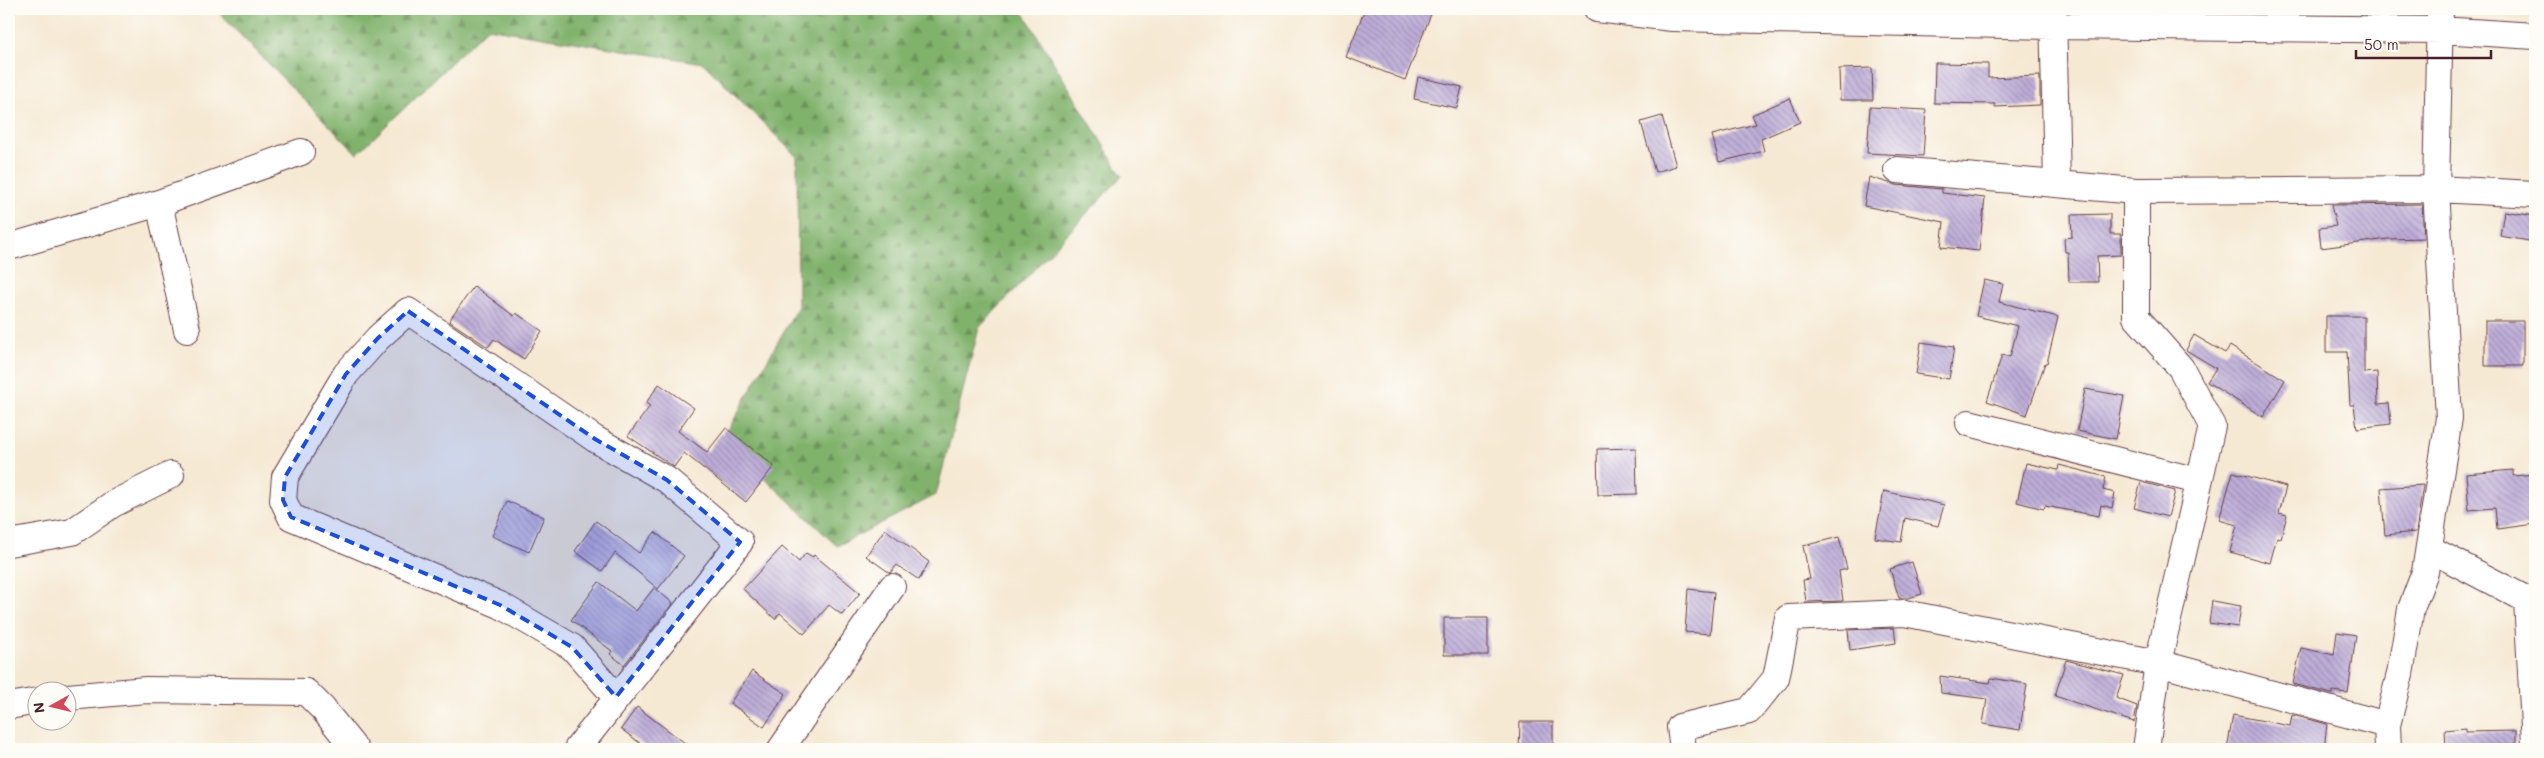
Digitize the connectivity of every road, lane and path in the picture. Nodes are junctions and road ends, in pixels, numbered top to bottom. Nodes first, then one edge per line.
1 (1597, 9) edge
2 (2053, 18) edge
3 (2440, 19) edge
4 (2535, 36) edge
5 (301, 152) dead end
6 (1897, 170) dead end
7 (2057, 184) junction
8 (2436, 189) junction
9 (2136, 191) junction
10 (2535, 194) edge
11 (159, 203) junction
12 (9, 247) edge
13 (188, 330) dead end
14 (1969, 423) dead end
15 (171, 475) dead end
16 (2198, 481) junction
17 (9, 543) edge
18 (2430, 548) junction
19 (892, 587) dead end
20 (2531, 602) edge
21 (2158, 663) junction
22 (78, 696) edge
23 (616, 697) junction
24 (28, 703) edge
25 (9, 706) edge
26 (2387, 737) edge
27 (2535, 744) edge
28 (355, 749) edge
29 (577, 749) edge
30 (781, 749) edge
31 (1683, 749) edge
32 (2146, 749) edge

1 - 2 street
2 - 3 street
2 - 7 street
3 - 4 street
3 - 8 street
5 - 11 street
6 - 7 street
7 - 9 street
8 - 9 street
8 - 10 street
8 - 18 street
9 - 16 street
11 - 12 street
11 - 13 street
14 - 16 street
15 - 17 street
16 - 21 street
18 - 20 street
18 - 26 street
19 - 30 street
20 - 27 street
21 - 26 street
21 - 31 street
21 - 32 street
22 - 28 street
23 - 23 street
23 - 29 street
24 - 25 street

